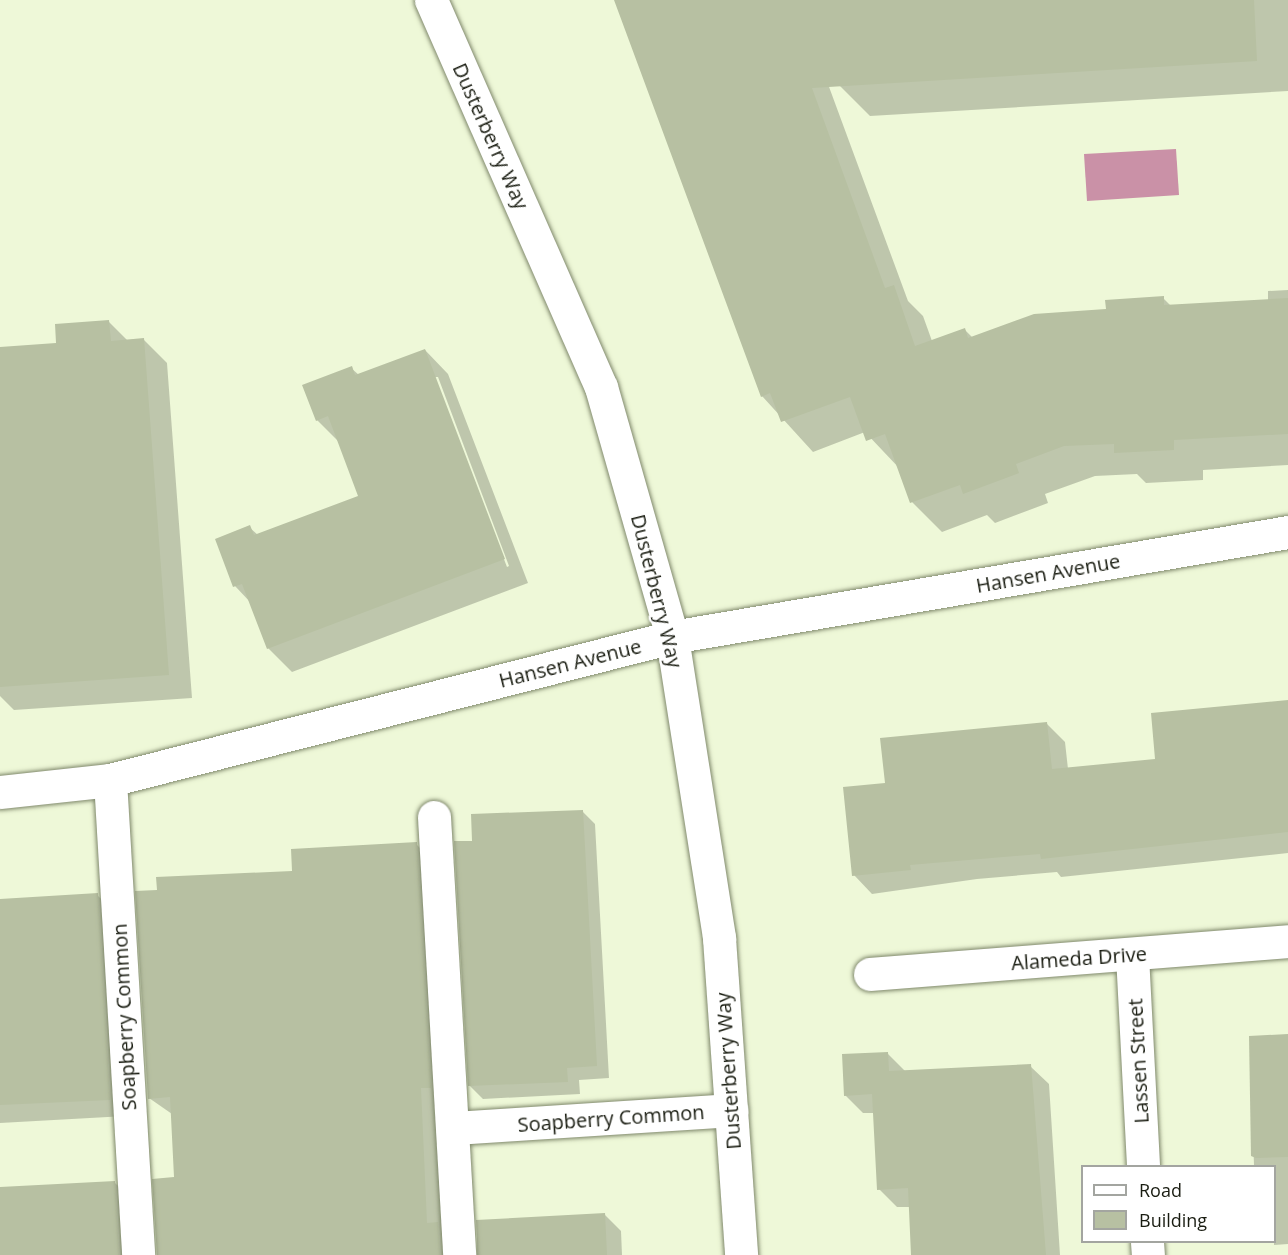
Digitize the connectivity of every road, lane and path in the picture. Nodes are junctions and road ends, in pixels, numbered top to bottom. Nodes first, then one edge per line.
1 (431, 0) edge
2 (1288, 532) edge
3 (672, 637) junction
4 (110, 780) junction
5 (0, 792) edge
6 (434, 817) dead end
7 (1288, 941) edge
8 (1132, 955) junction
9 (870, 974) dead end
10 (731, 1110) junction
11 (455, 1128) junction
12 (1143, 1165) edge
13 (138, 1255) edge
14 (459, 1255) edge
15 (741, 1255) edge

1 - 3 street, Dusterberry Way
2 - 3 street, Hansen Avenue
3 - 4 street, Hansen Avenue
3 - 10 street, Dusterberry Way
4 - 5 street, Hansen Avenue
4 - 13 street, Soapberry Common
6 - 11 street
7 - 8 street, Alameda Drive
8 - 9 street, Alameda Drive
8 - 12 street, Lassen Street
10 - 11 street, Soapberry Common
10 - 15 street, Dusterberry Way
11 - 14 street

